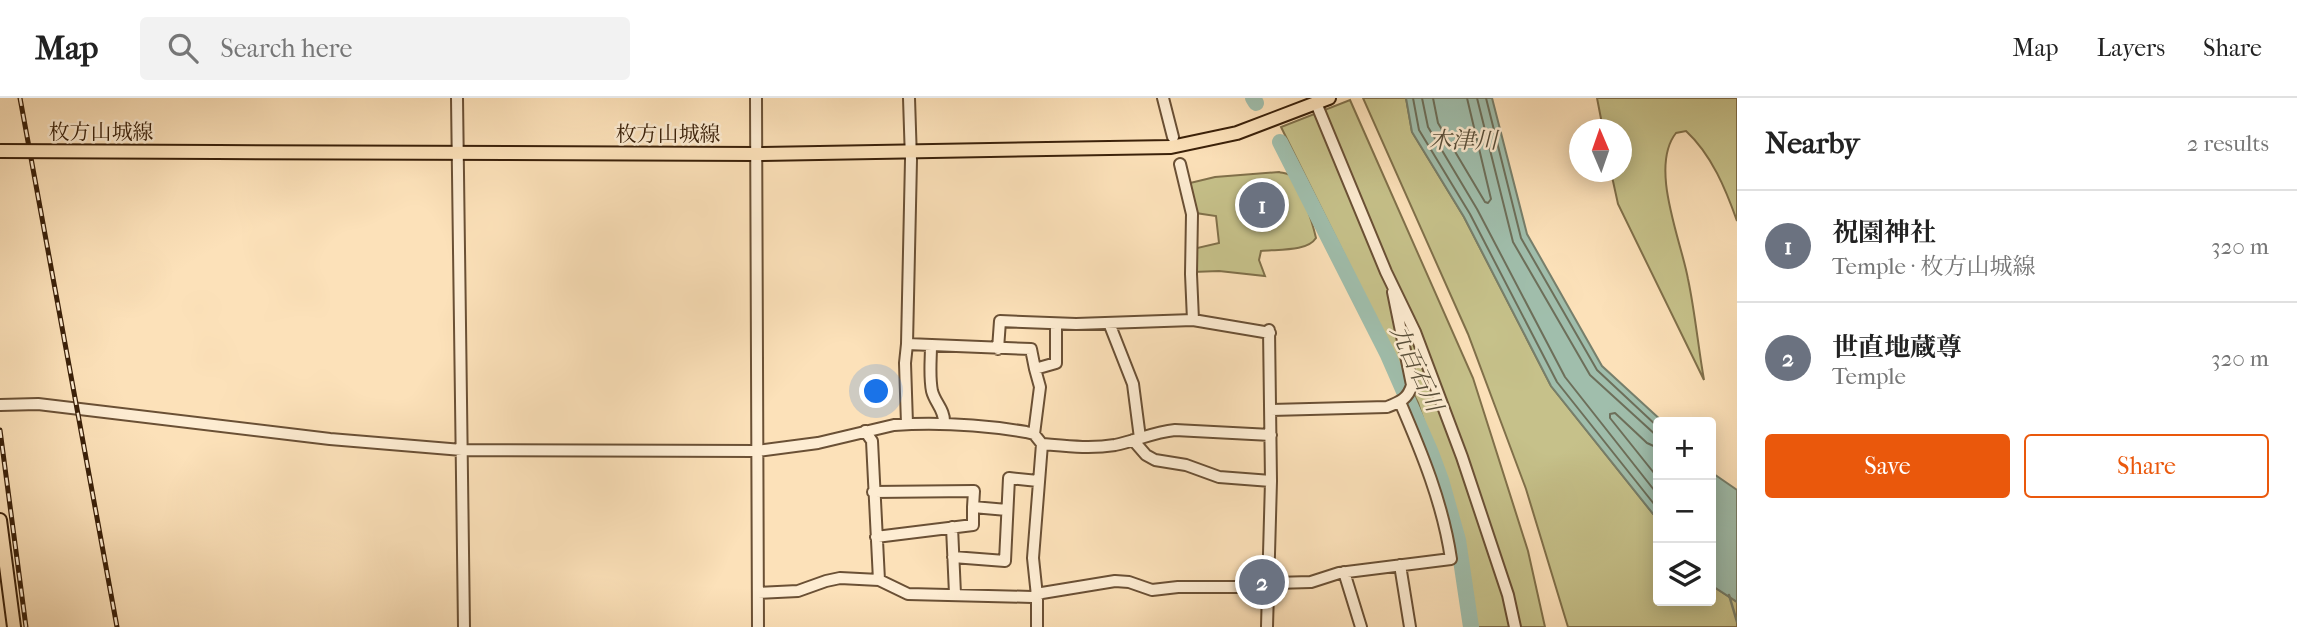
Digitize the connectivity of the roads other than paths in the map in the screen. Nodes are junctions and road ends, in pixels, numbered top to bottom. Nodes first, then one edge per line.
1 (457, 98) edge
2 (756, 98) edge
3 (909, 98) edge
4 (1163, 98) edge
5 (1322, 101) edge
6 (1173, 136) dead end
7 (0, 151) edge
8 (911, 152) junction
9 (457, 153) junction
10 (757, 154) junction
11 (1180, 164) dead end
12 (1393, 286) junction
13 (1193, 320) junction
14 (1109, 323) junction
15 (1056, 324) junction
16 (907, 344) junction
17 (931, 345) junction
18 (998, 349) junction
19 (1035, 369) junction
20 (1400, 402) junction
21 (0, 405) edge
22 (1271, 410) junction
23 (944, 423) junction
24 (906, 424) junction
25 (865, 431) junction
26 (1034, 434) junction
27 (1271, 435) junction
28 (1137, 439) junction
29 (1042, 444) junction
30 (462, 450) junction
31 (757, 451) junction
32 (1038, 481) junction
33 (1271, 481) junction
34 (873, 492) junction
35 (974, 507) junction
36 (1007, 510) junction
37 (0, 520) edge
38 (952, 527) junction
39 (876, 537) junction
40 (953, 557) junction
41 (1400, 565) junction
42 (1344, 572) junction
43 (879, 580) junction
44 (1269, 585) junction
45 (758, 593) junction
46 (955, 594) junction
47 (1037, 596) junction
48 (6, 605) edge
49 (14, 627) edge
50 (464, 627) edge
51 (758, 627) edge
52 (1037, 627) edge
53 (1267, 627) edge
54 (1361, 627) edge
55 (1410, 627) edge
56 (1515, 627) edge

1 - 9 street
2 - 10 street
3 - 8 street
4 - 6 street
5 - 8 main road, 枚方山城線
5 - 12 street
7 - 9 main road, 枚方山城線, bridge
8 - 10 main road, 枚方山城線
8 - 16 street
9 - 10 main road, 枚方山城線
9 - 30 street
10 - 31 street
11 - 13 street
12 - 20 street
12 - 56 street
13 - 14 street
13 - 22 street
14 - 15 street
14 - 28 street
15 - 18 street
15 - 19 street
16 - 17 street
16 - 24 street
17 - 18 street
17 - 23 street
18 - 19 street
19 - 26 street
20 - 22 street
20 - 41 street
21 - 30 street
22 - 27 street
23 - 24 street
23 - 26 street
24 - 25 street
25 - 31 street
25 - 34 street
26 - 29 street
27 - 28 street
27 - 33 street
28 - 29 street
28 - 33 street
29 - 32 street
30 - 31 street
30 - 50 street
31 - 45 street
32 - 36 street
32 - 47 street
33 - 44 street
34 - 35 street
34 - 39 street
35 - 36 street
35 - 38 street
36 - 40 street
37 - 48 main road
38 - 39 street
38 - 40 street
39 - 43 street
40 - 46 street
41 - 42 street
41 - 55 street
42 - 44 street
42 - 54 street
43 - 45 street
43 - 46 street
44 - 47 street
44 - 53 street
45 - 51 street
46 - 47 street
47 - 52 street
48 - 49 main road

